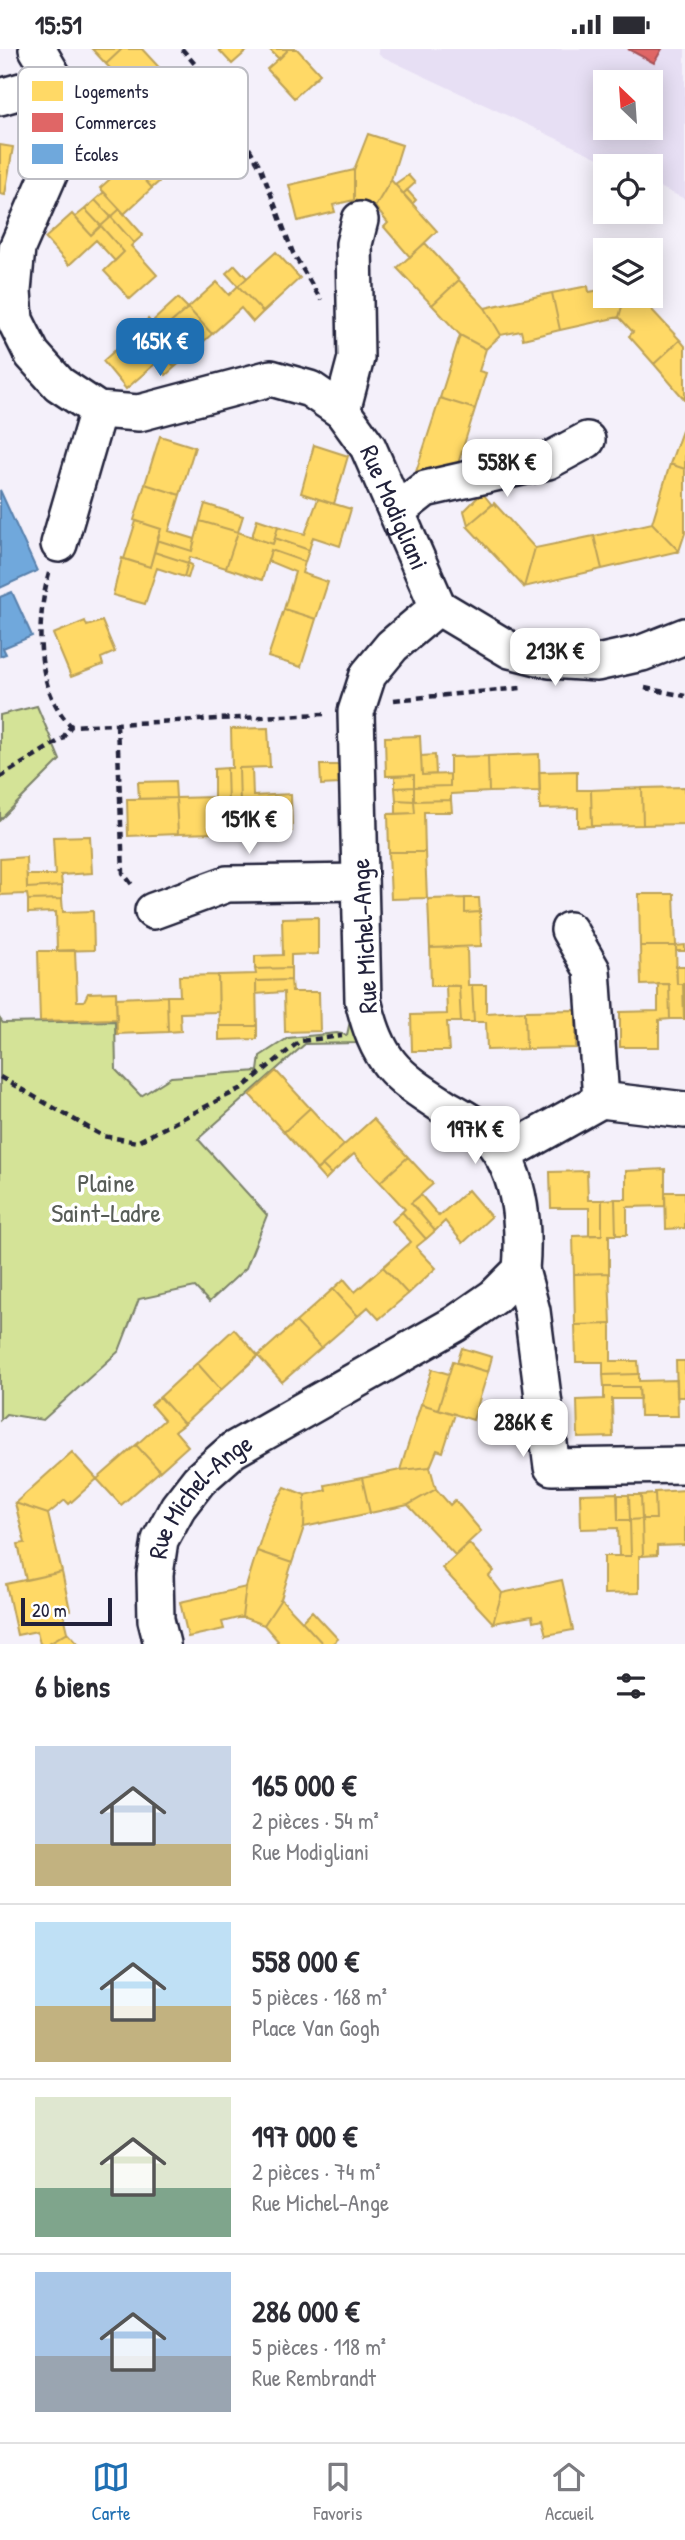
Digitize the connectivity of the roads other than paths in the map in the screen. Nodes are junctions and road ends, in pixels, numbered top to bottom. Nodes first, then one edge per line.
1 (37, 49) edge
2 (48, 67) edge
3 (18, 92) edge
4 (0, 97) edge
5 (47, 179) edge
6 (360, 220) dead end
7 (98, 410) junction
8 (342, 411) junction
9 (587, 440) dead end
10 (397, 511) junction
11 (59, 544) road end
12 (438, 607) junction
13 (685, 636) edge
14 (360, 883) junction
15 (153, 911) road end
16 (569, 930) dead end
17 (601, 1100) junction
18 (685, 1110) edge
19 (503, 1155) junction
20 (521, 1270) junction
21 (685, 1465) edge
22 (162, 1644) edge

1 - 2 street, Rue Modigliani
3 - 4 street
5 - 7 street, Rue Modigliani
6 - 8 street
7 - 8 street, Rue Modigliani
7 - 11 street
8 - 10 street, Rue Modigliani
9 - 10 street
10 - 12 street, Rue Modigliani
12 - 13 street
12 - 14 street, Rue Michel-Ange
14 - 15 street
14 - 19 street, Rue Michel-Ange
16 - 17 street
17 - 18 street
17 - 19 street
19 - 20 street, Rue Michel-Ange
20 - 21 street
20 - 22 street, Rue Michel-Ange

